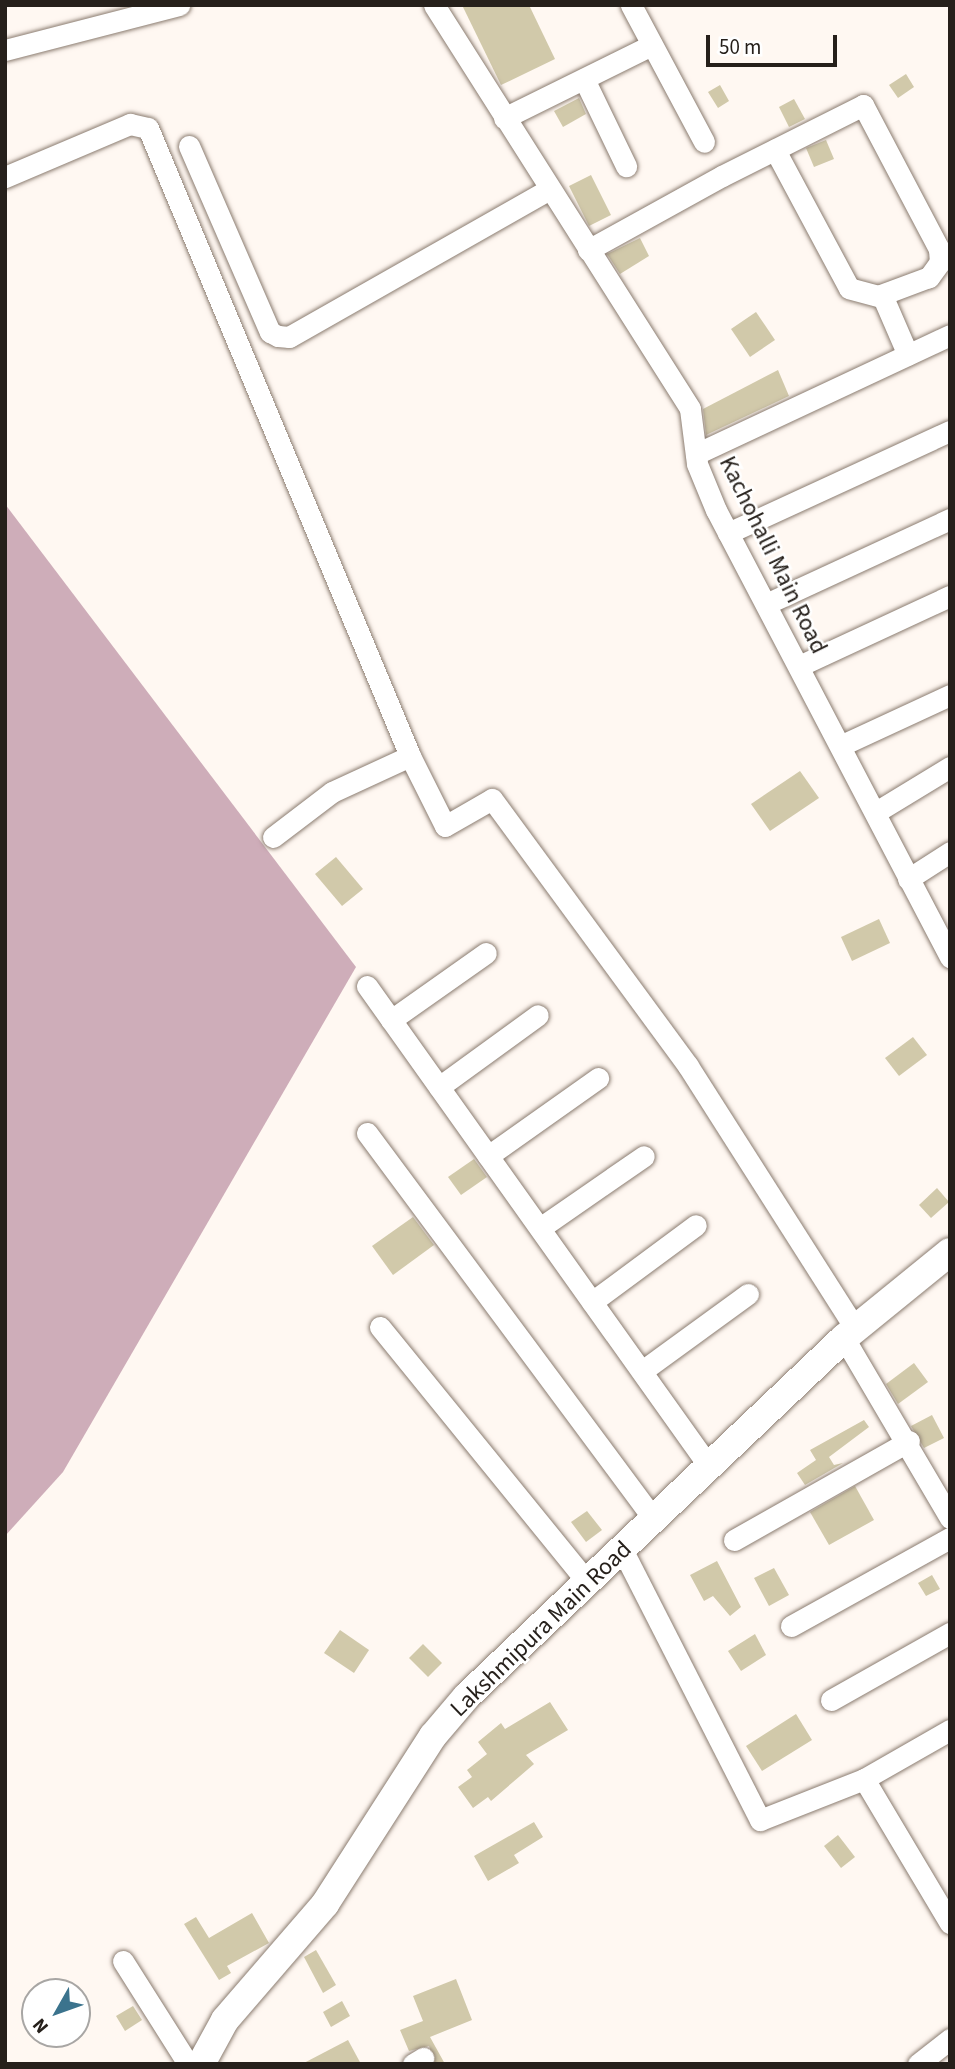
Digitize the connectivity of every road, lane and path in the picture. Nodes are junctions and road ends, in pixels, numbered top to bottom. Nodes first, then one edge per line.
1 (178, 5) edge
2 (434, 5) edge
3 (631, 5) edge
4 (124, 13) edge
5 (652, 45) junction
6 (5, 50) edge
7 (584, 79) junction
8 (504, 118) junction
9 (704, 142) dead end
10 (189, 146) dead end
11 (775, 150) junction
12 (626, 166) dead end
13 (5, 177) edge
14 (549, 189) junction
15 (588, 250) junction
16 (882, 295) junction
17 (950, 335) edge
18 (908, 355) junction
19 (950, 431) edge
20 (696, 454) junction
21 (950, 519) edge
22 (729, 533) junction
23 (950, 596) edge
24 (766, 604) junction
25 (799, 666) junction
26 (950, 695) edge
27 (842, 745) junction
28 (410, 756) junction
29 (950, 767) edge
30 (876, 812) junction
31 (272, 837) dead end
32 (950, 852) edge
33 (908, 879) junction
34 (486, 953) dead end
35 (950, 957) edge
36 (367, 986) dead end
37 (538, 1016) dead end
38 (391, 1020) junction
39 (598, 1078) dead end
40 (439, 1087) junction
41 (367, 1133) dead end
42 (488, 1156) junction
43 (644, 1156) dead end
44 (696, 1225) dead end
45 (540, 1228) junction
46 (950, 1252) edge
47 (748, 1294) dead end
48 (593, 1302) junction
49 (380, 1327) dead end
50 (849, 1333) junction
51 (642, 1371) junction
52 (909, 1441) junction
53 (708, 1465) junction
54 (950, 1518) edge
55 (654, 1519) junction
56 (950, 1538) edge
57 (734, 1540) dead end
58 (623, 1551) junction
59 (588, 1583) junction
60 (792, 1626) dead end
61 (950, 1633) edge
62 (831, 1700) dead end
63 (950, 1730) edge
64 (864, 1779) junction
65 (950, 1923) edge
66 (123, 1961) dead end
67 (950, 2039) edge
68 (188, 2064) edge
69 (201, 2064) edge
70 (918, 2064) edge

1 - 4 street
2 - 8 street, Kachohalli Main Road
3 - 5 street
4 - 6 street
5 - 7 street
5 - 9 street
7 - 8 street
7 - 12 street
8 - 14 street, Kachohalli Main Road
10 - 14 street
11 - 15 street
11 - 16 street
11 - 16 street
13 - 28 street
14 - 15 street, Kachohalli Main Road
15 - 20 street, Kachohalli Main Road
16 - 18 street
17 - 18 street
18 - 20 street
19 - 22 street
20 - 22 street, Kachohalli Main Road
21 - 24 street
22 - 24 street, Kachohalli Main Road
23 - 25 street
24 - 25 street, Kachohalli Main Road
25 - 27 street, Kachohalli Main Road
26 - 27 street
27 - 30 street, Kachohalli Main Road
28 - 31 street
28 - 50 street
29 - 30 street
30 - 33 street, Kachohalli Main Road
32 - 33 street
33 - 35 street, Kachohalli Main Road
34 - 38 street
36 - 38 street
37 - 40 street
38 - 40 street
39 - 42 street
40 - 42 street
41 - 55 street
42 - 45 street
43 - 45 street
44 - 48 street
45 - 48 street
46 - 50 main road, Lakshmipura Main Road
47 - 51 street
48 - 51 street
49 - 59 street
50 - 52 street
50 - 53 main road, Lakshmipura Main Road
51 - 53 street
52 - 54 street
52 - 57 street
53 - 55 main road, Lakshmipura Main Road
55 - 58 main road, Lakshmipura Main Road
56 - 60 street
58 - 59 main road, Lakshmipura Main Road
58 - 64 street
59 - 69 main road, Lakshmipura Main Road
61 - 62 street
63 - 64 street
64 - 65 street
66 - 68 street
67 - 70 street

